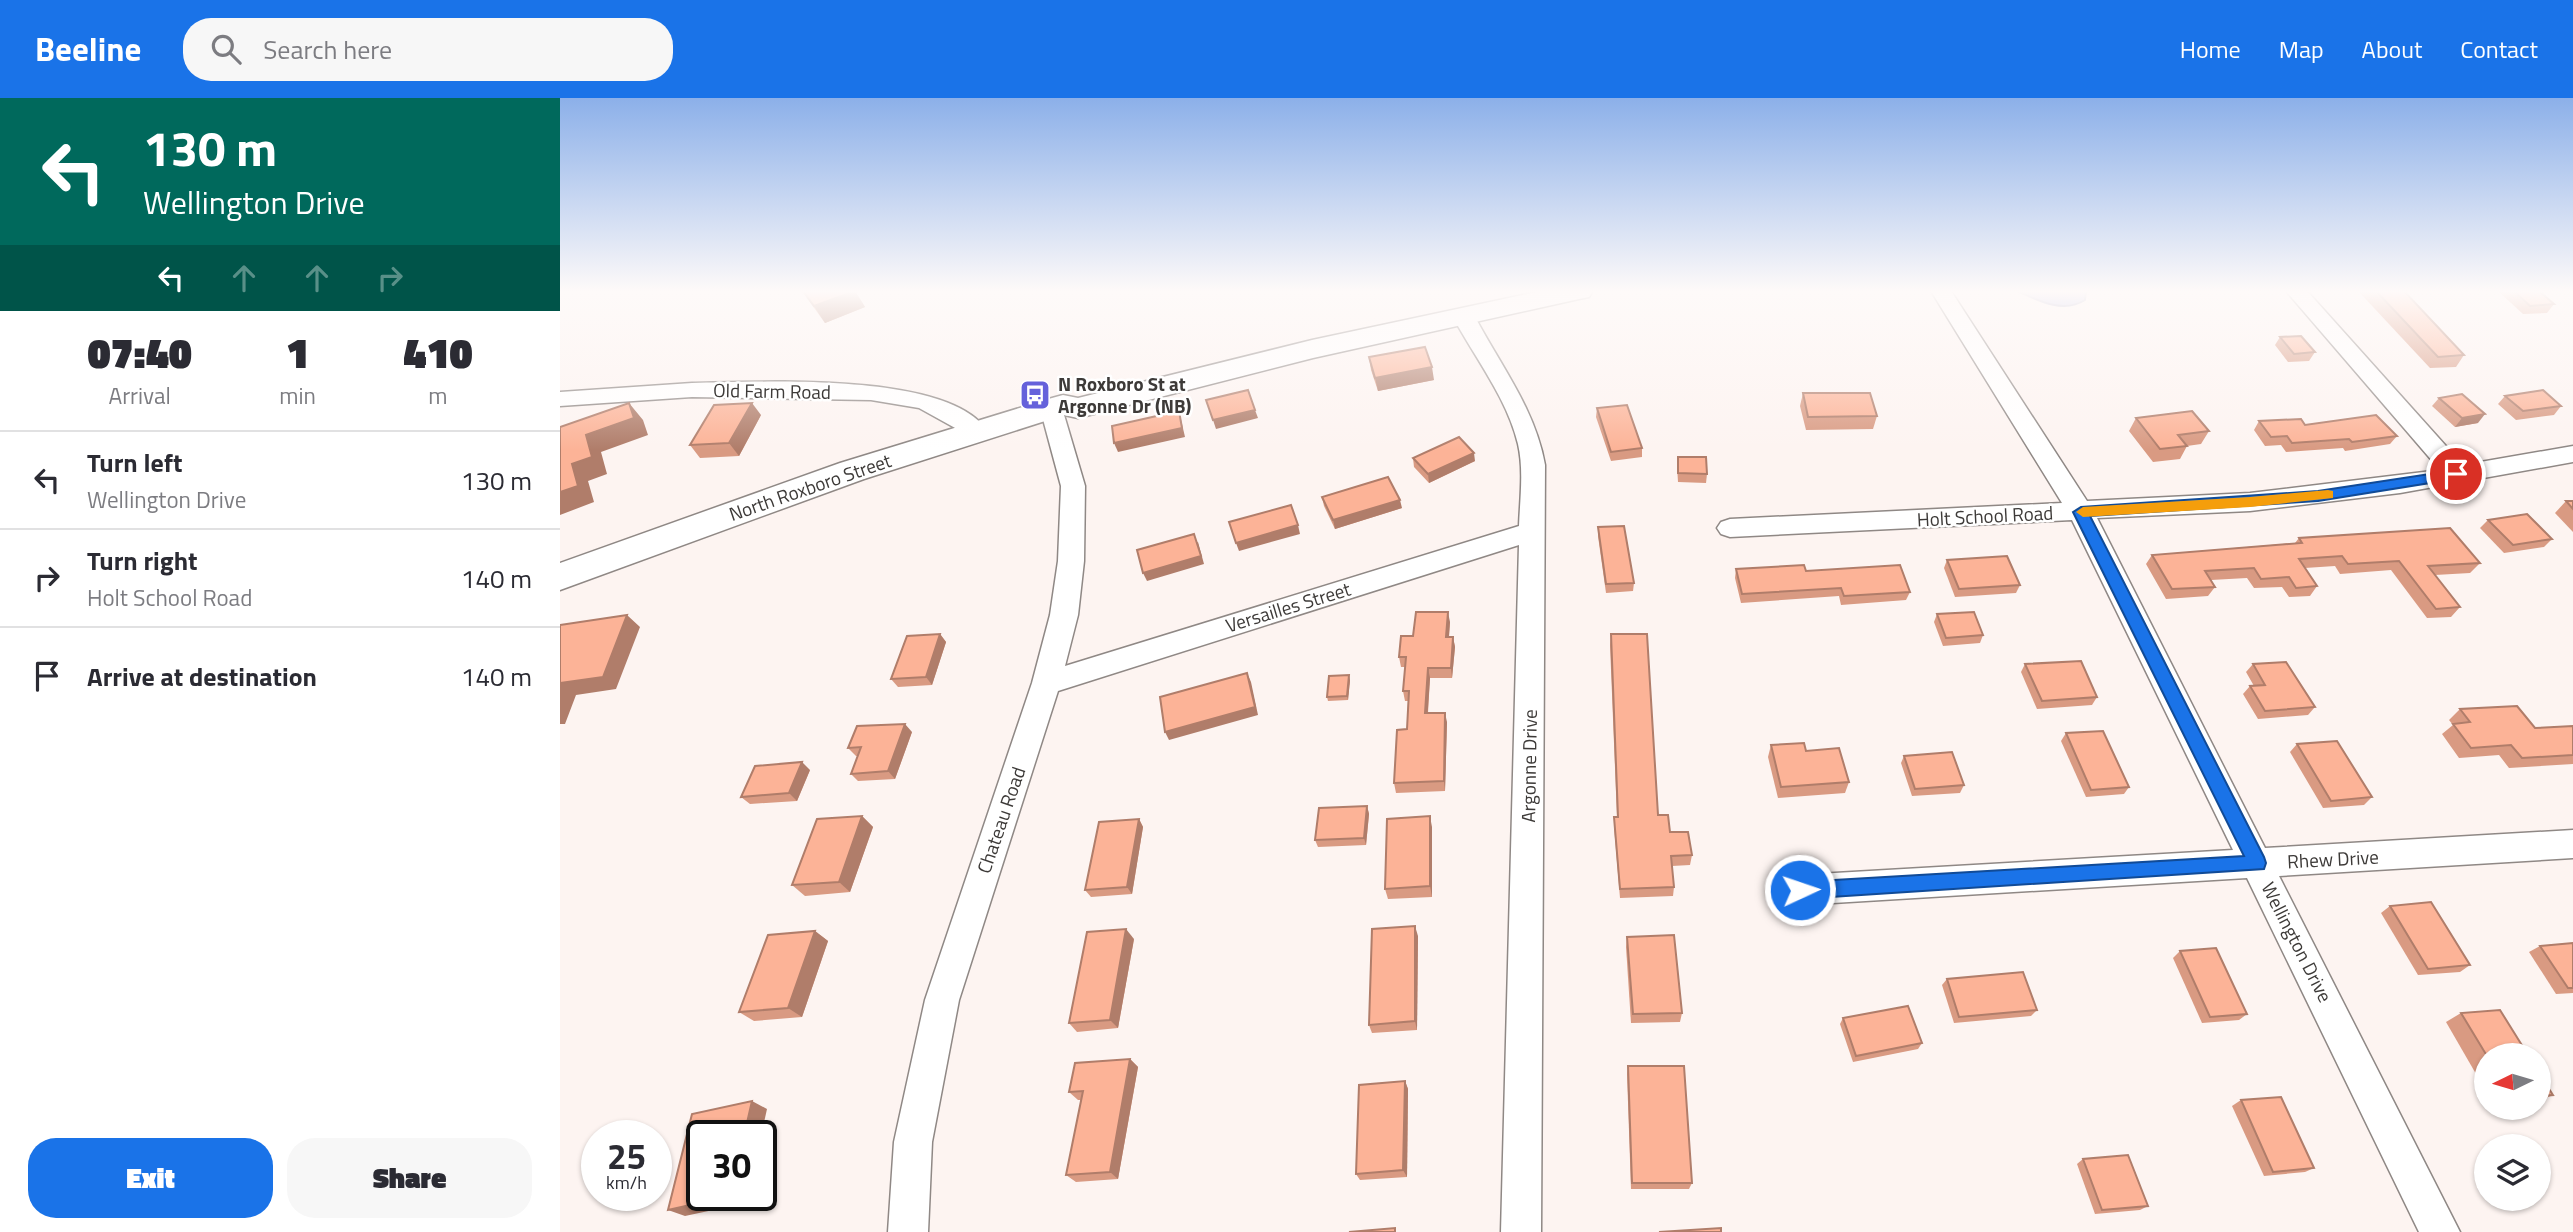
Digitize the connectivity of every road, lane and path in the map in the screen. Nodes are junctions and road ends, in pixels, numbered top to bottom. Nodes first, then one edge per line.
1 (1287, 344) edge
2 (1330, 344) edge
3 (1478, 344) edge
4 (1975, 344) edge
5 (2342, 344) edge
6 (560, 399) edge
7 (1057, 406) junction
8 (975, 431) junction
9 (2573, 454) edge
10 (2456, 474) junction
11 (2081, 512) junction
12 (1730, 528) dead end
13 (1530, 532) junction
14 (560, 577) edge
15 (1046, 683) junction
16 (2573, 844) edge
17 (2257, 863) junction
18 (1800, 890) dead end
19 (908, 1232) edge
20 (1521, 1232) edge
21 (2440, 1232) edge

1 - 7 highway, North Roxboro Street
2 - 7 highway, North Roxboro Street
3 - 13 street, Argonne Drive
4 - 11 street, Wellington Drive
5 - 10 street
6 - 8 street, Old Farm Road
7 - 8 highway, North Roxboro Street
7 - 15 street, Chateau Road
8 - 14 highway, North Roxboro Street
9 - 10 street, Holt School Road
10 - 11 street, Holt School Road
11 - 12 street, Holt School Road
11 - 17 street, Wellington Drive
13 - 15 street, Versailles Street
13 - 20 street, Argonne Drive
15 - 19 street, Chateau Road
16 - 17 street, Rhew Drive
17 - 18 street, Rhew Drive
17 - 21 street, Wellington Drive

